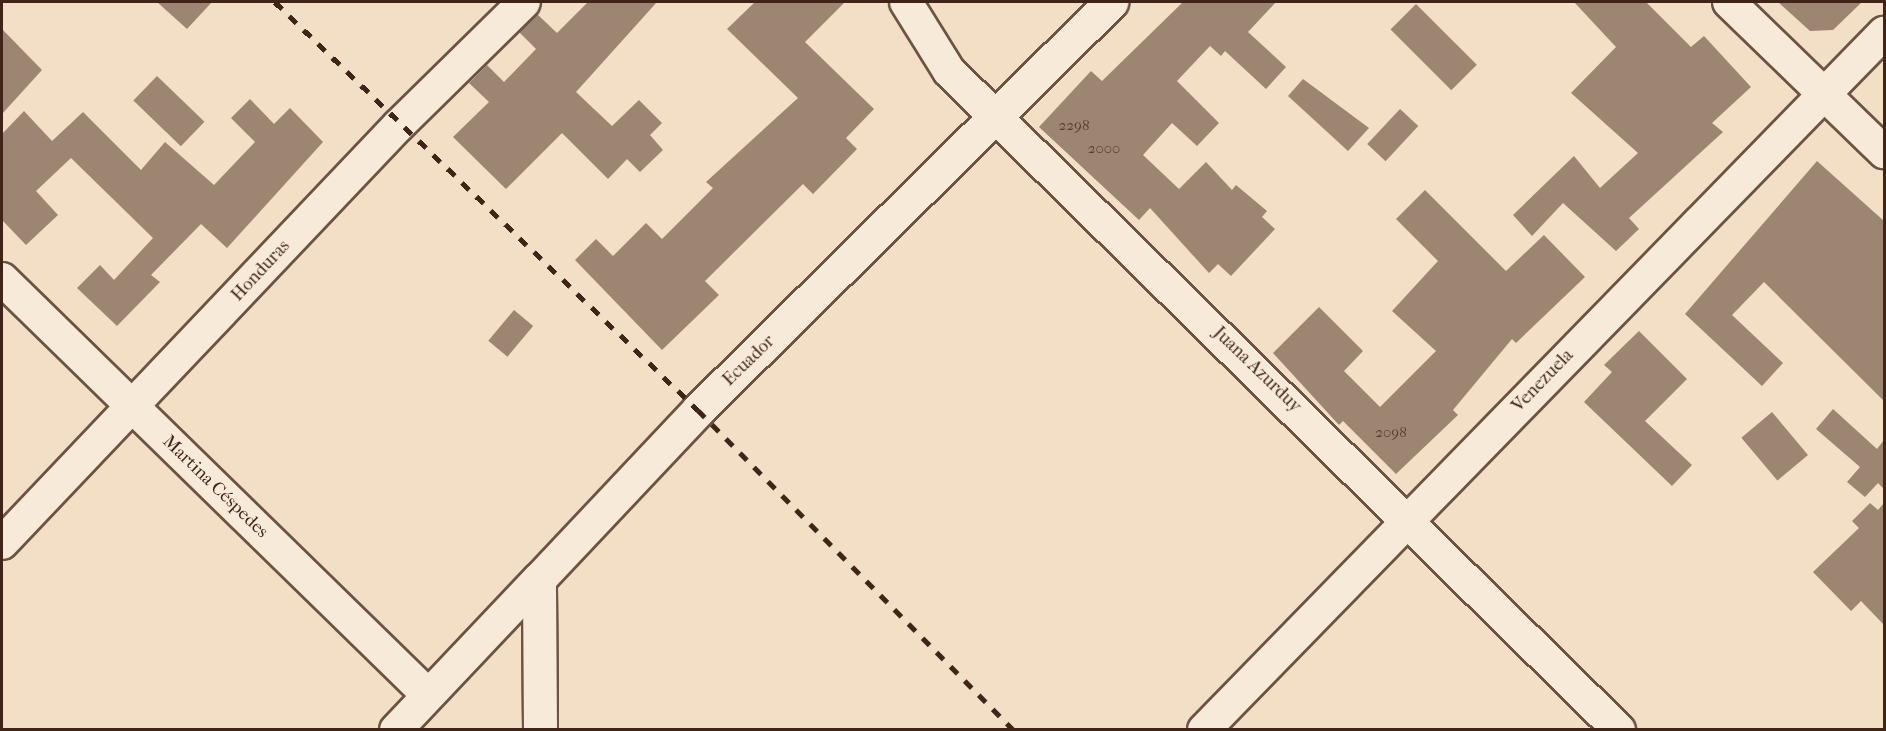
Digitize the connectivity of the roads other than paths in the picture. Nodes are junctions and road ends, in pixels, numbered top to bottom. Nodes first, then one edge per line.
1 (524, 2) edge
2 (906, 2) edge
3 (1111, 2) edge
4 (1730, 2) edge
5 (1884, 33) edge
6 (1824, 92) junction
7 (998, 118) junction
8 (1884, 152) edge
9 (2, 279) edge
10 (133, 407) junction
11 (1409, 519) junction
12 (2, 543) edge
13 (539, 579) junction
14 (427, 694) junction
15 (396, 729) edge
16 (540, 729) edge
17 (1204, 729) edge
18 (1619, 729) edge

1 - 10 street, Honduras
2 - 7 street, Juana Azurduy
3 - 7 main road, Ecuador
4 - 6 street
5 - 6 street, Venezuela
6 - 8 street
6 - 11 street, Venezuela
7 - 11 street, Juana Azurduy
7 - 13 main road, Ecuador
9 - 10 street, Martina Céspedes
10 - 12 street, Honduras
10 - 14 street, Martina Céspedes
11 - 17 street, Venezuela
11 - 18 street, Juana Azurduy
13 - 14 street, Ecuador
13 - 16 main road
14 - 15 street, Ecuador

